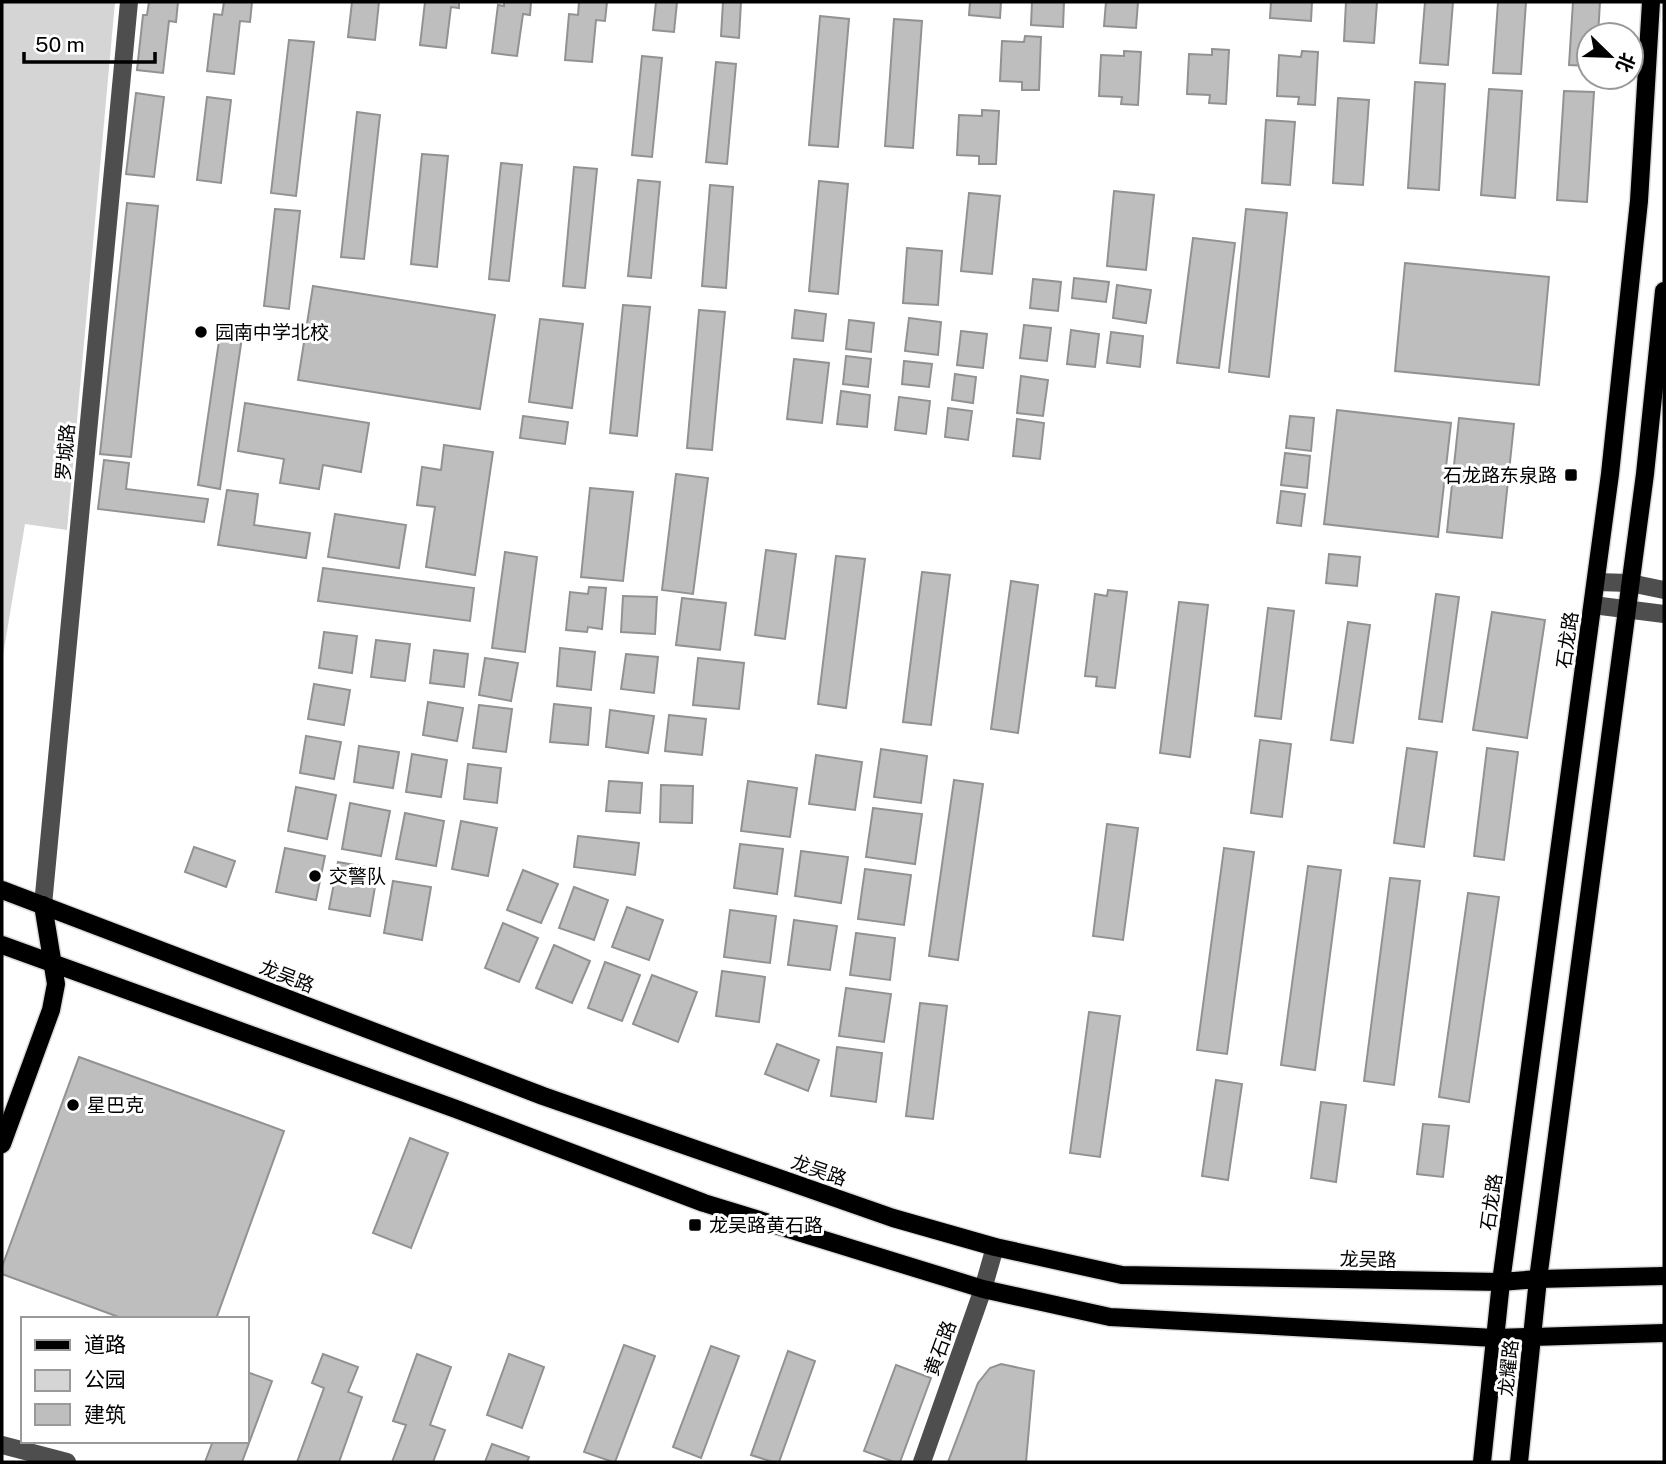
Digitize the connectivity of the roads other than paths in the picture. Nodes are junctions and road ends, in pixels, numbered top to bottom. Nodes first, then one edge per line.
1 (129, 2) edge
2 (1651, 2) edge
3 (1664, 290) edge
4 (1596, 582) junction
5 (1630, 583) junction
6 (1664, 590) edge
7 (1593, 605) junction
8 (1627, 609) junction
9 (1664, 614) edge
10 (2, 890) edge
11 (43, 905) junction
12 (2, 945) edge
13 (53, 964) junction
14 (2, 1144) edge
15 (995, 1247) junction
16 (1664, 1276) edge
17 (1538, 1279) junction
18 (1502, 1282) junction
19 (983, 1289) junction
20 (1664, 1334) edge
21 (1495, 1338) junction
22 (1533, 1338) junction
23 (2, 1445) edge
24 (67, 1462) edge
25 (922, 1462) edge
26 (1482, 1462) edge
27 (1519, 1462) edge

1 - 11 street, 罗城路
2 - 4 main road, 石龙路
3 - 5 main road
4 - 5 street
4 - 7 main road, 石龙路
5 - 6 street
5 - 8 main road
7 - 8 street
7 - 18 main road, 石龙路
8 - 9 street
8 - 17 main road
10 - 11 main road, 龙吴路
11 - 13 main road
11 - 15 main road, 龙吴路
12 - 13 main road
13 - 14 main road
13 - 19 main road
15 - 18 main road, 龙吴路
15 - 19 street, 黄石路
16 - 17 main road, 龙吴路
17 - 18 main road, 龙吴路
17 - 22 main road, 龙耀路
18 - 21 main road, 龙耀路
19 - 21 main road
19 - 25 street, 黄石路
20 - 22 main road
21 - 22 main road
21 - 26 main road, 龙耀路
22 - 27 main road, 龙耀路
23 - 24 street

